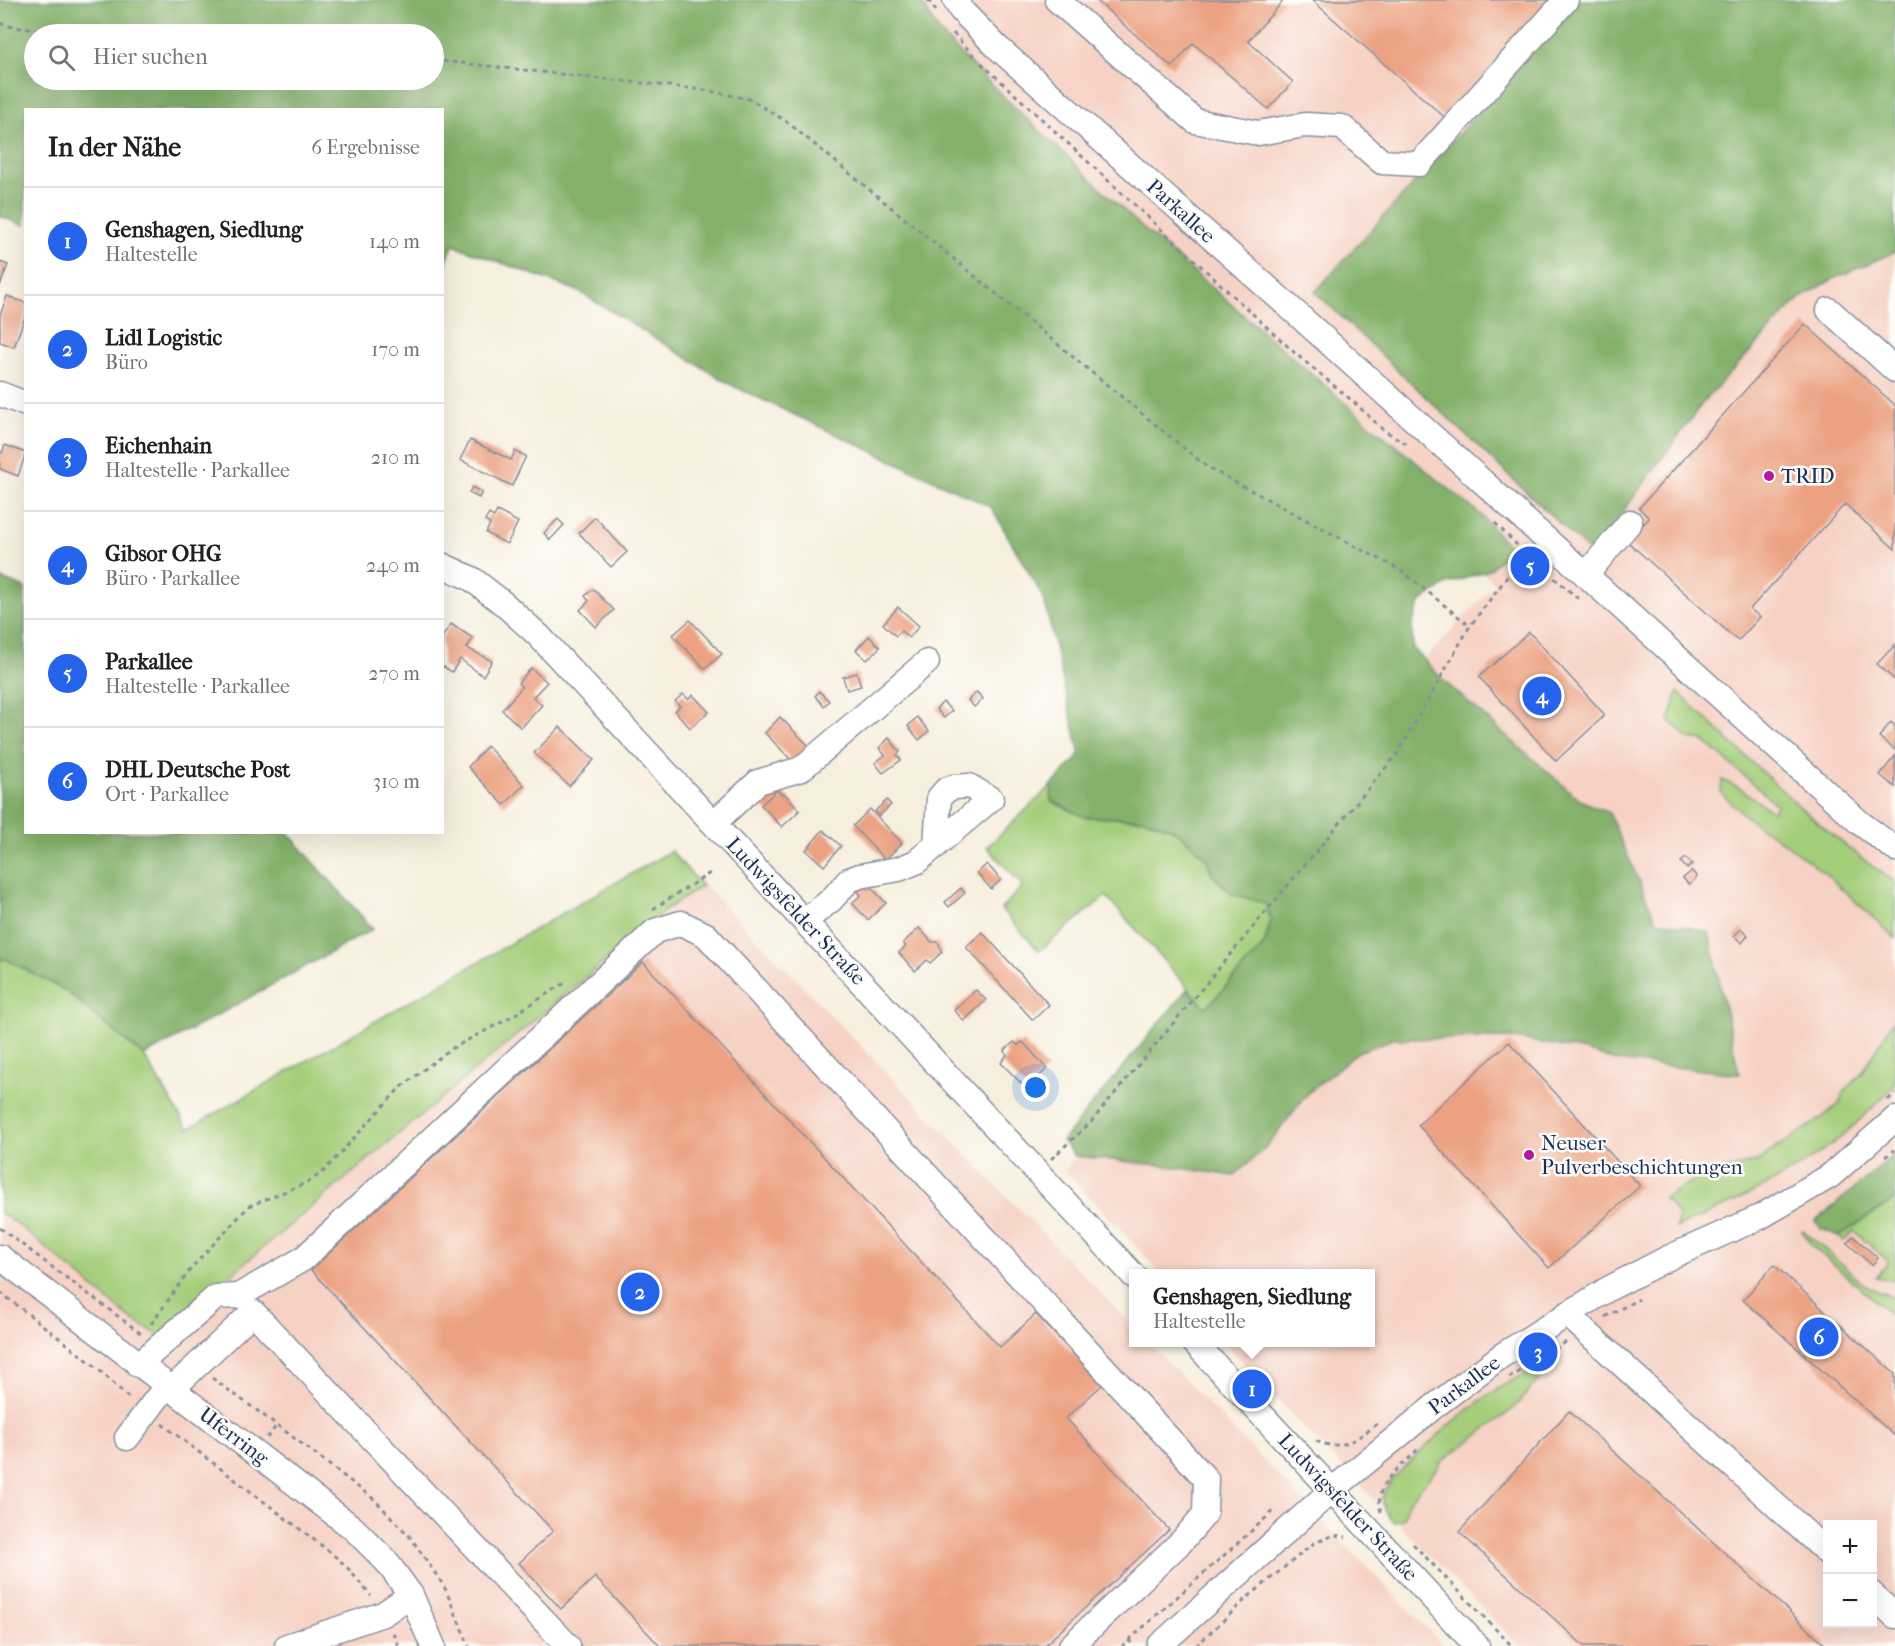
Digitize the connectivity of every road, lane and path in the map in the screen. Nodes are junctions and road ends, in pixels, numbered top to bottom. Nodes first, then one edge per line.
1 (928, 0) edge
2 (1057, 0) edge
3 (1566, 0) edge
4 (948, 9) edge
5 (0, 23) edge
6 (24, 28) edge
7 (949, 28) dead end
8 (444, 61) edge
9 (1829, 310) dead end
10 (1895, 370) edge
11 (0, 394) edge
12 (24, 403) edge
13 (1412, 447) dead end
14 (1492, 521) dead end
15 (1630, 522) dead end
16 (1543, 536) junction
17 (1525, 553) junction
18 (444, 566) edge
19 (1586, 575) junction
20 (1588, 605) dead end
21 (1470, 626) junction
22 (927, 662) dead end
23 (714, 823) junction
24 (936, 846) dead end
25 (1895, 849) edge
26 (710, 873) dead end
27 (646, 913) dead end
28 (805, 921) junction
29 (576, 975) dead end
30 (1895, 1119) edge
31 (1895, 1150) edge
32 (1886, 1157) dead end
33 (1038, 1172) junction
34 (0, 1228) edge
35 (0, 1257) edge
36 (1129, 1271) edge
37 (0, 1292) edge
38 (1640, 1298) dead end
39 (246, 1304) junction
40 (1575, 1322) junction
41 (151, 1341) junction
42 (1199, 1347) edge
43 (138, 1365) junction
44 (195, 1366) junction
45 (1505, 1380) dead end
46 (169, 1387) junction
47 (146, 1412) junction
48 (1381, 1421) dead end
49 (277, 1425) junction
50 (1309, 1436) dead end
51 (127, 1438) dead end
52 (266, 1439) dead end
53 (1413, 1443) dead end
54 (1425, 1443) dead end
55 (1418, 1449) junction
56 (1332, 1490) junction
57 (1276, 1509) dead end
58 (1382, 1515) dead end
59 (1354, 1540) dead end
60 (1410, 1541) dead end
61 (1823, 1549) edge
62 (411, 1595) junction
63 (1877, 1599) edge
64 (383, 1614) junction
65 (1895, 1616) edge
66 (1128, 1640) junction
67 (287, 1646) edge
68 (399, 1646) edge
69 (433, 1646) edge
70 (469, 1646) edge
71 (568, 1646) edge
72 (1071, 1646) edge
73 (1122, 1646) edge
74 (1135, 1646) edge
75 (1159, 1646) edge
76 (1196, 1646) edge
77 (1477, 1646) edge
78 (1512, 1646) edge

1 - 4 path
2 - 3 street
4 - 16 street, Parkallee
5 - 6 path
7 - 13 path
8 - 21 path
9 - 10 street
11 - 12 street
14 - 17 path
15 - 19 street
16 - 17 path
16 - 19 street, Parkallee
17 - 20 path
17 - 21 path
18 - 23 street, Ludwigsfelder Straße
19 - 25 street, Parkallee
21 - 33 path
22 - 23 street
23 - 28 street, Ludwigsfelder Straße
24 - 28 street
26 - 27 path
28 - 33 street, Ludwigsfelder Straße
29 - 41 path
30 - 40 street, Parkallee
31 - 32 path
33 - 36 street, Ludwigsfelder Straße
34 - 41 path
35 - 43 street, Uferring
37 - 47 path
38 - 40 path
39 - 41 street
39 - 44 street
39 - 71 street
39 - 72 street
40 - 45 path
40 - 56 street, Parkallee
40 - 61 street
41 - 43 street
42 - 56 street, Ludwigsfelder Straße
43 - 46 street, Uferring
44 - 46 street
44 - 49 path
46 - 47 street
46 - 62 street, Uferring
47 - 51 street
47 - 64 path
48 - 50 path
49 - 52 path
49 - 70 path
53 - 55 path
54 - 55 path
55 - 58 path
56 - 75 street, Parkallee
56 - 77 street, Ludwigsfelder Straße
57 - 66 path
59 - 76 path
60 - 78 path
62 - 64 street
62 - 69 street, Uferring
63 - 65 street
64 - 67 street
64 - 68 path
66 - 73 path
66 - 74 path

